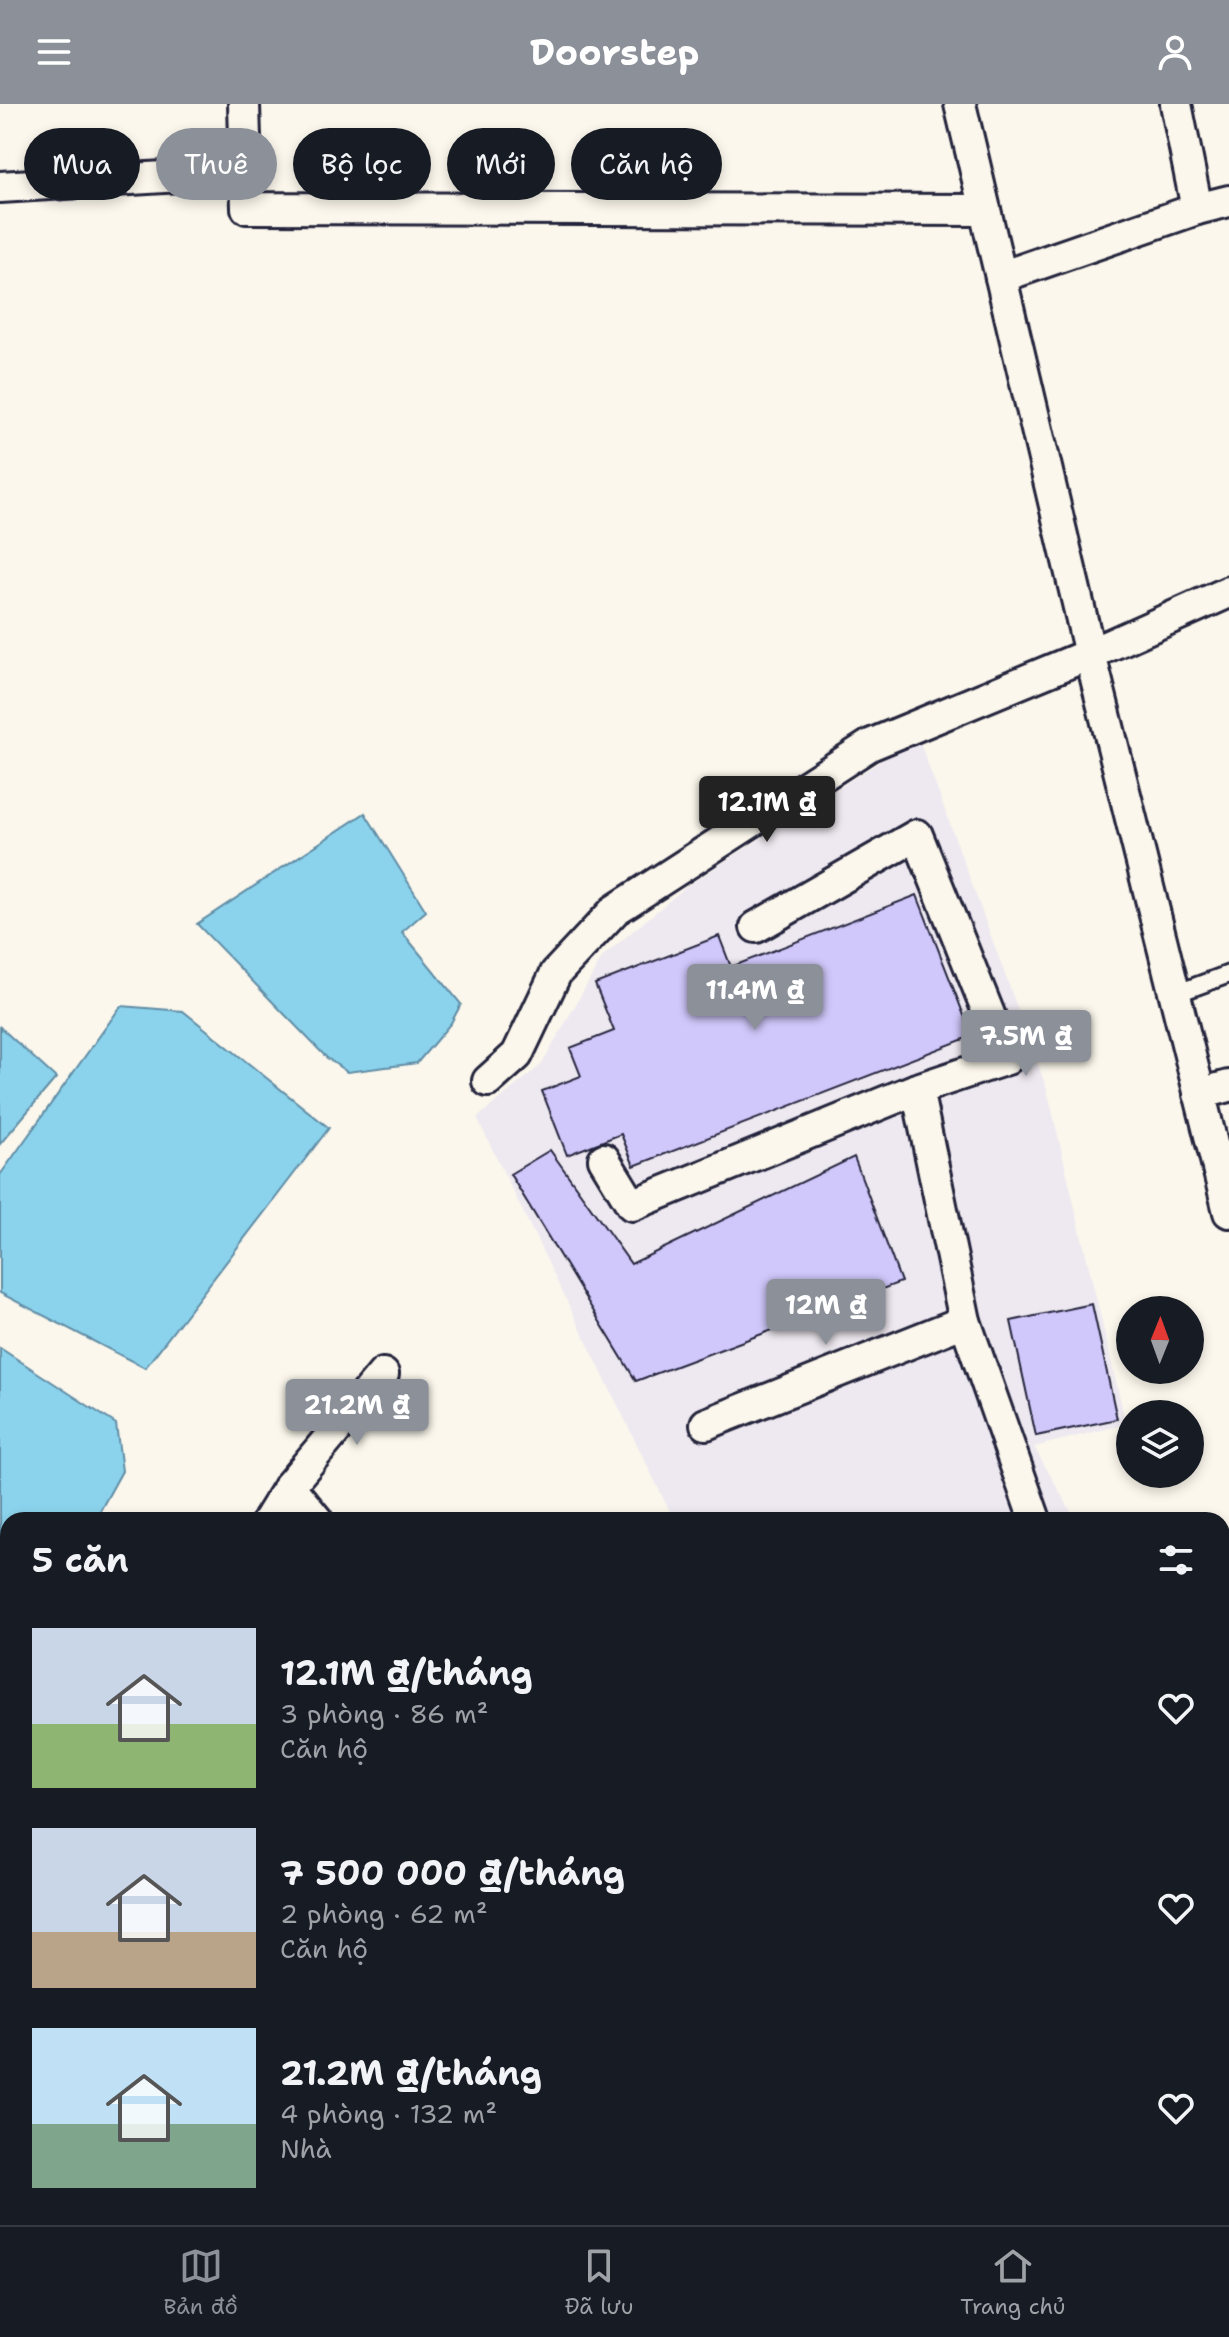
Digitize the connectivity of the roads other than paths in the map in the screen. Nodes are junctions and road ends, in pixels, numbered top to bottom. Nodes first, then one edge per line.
1 (244, 104) edge
2 (960, 104) edge
3 (1176, 104) edge
4 (245, 128) edge
5 (156, 177) edge
6 (0, 187) edge
7 (247, 200) edge
8 (1229, 201) edge
9 (1197, 209) junction
10 (985, 210) junction
11 (1001, 277) junction
12 (1229, 592) edge
13 (1090, 654) junction
14 (756, 927) dead end
15 (1229, 974) edge
16 (1175, 994) junction
17 (488, 1081) dead end
18 (1229, 1086) edge
19 (917, 1089) junction
20 (1199, 1094) junction
21 (604, 1159) dead end
22 (1229, 1212) edge
23 (965, 1321) junction
24 (383, 1374) dead end
25 (706, 1424) dead end
26 (289, 1486) junction
27 (273, 1512) edge
28 (310, 1512) edge
29 (1032, 1512) edge

1 - 4 street
2 - 10 street
3 - 9 street
5 - 6 street
7 - 10 street
8 - 9 street
9 - 11 street
10 - 11 street
11 - 13 street
12 - 13 street
13 - 16 street
13 - 17 street
14 - 19 street
15 - 16 lane
16 - 20 street
18 - 20 street
19 - 21 street
19 - 23 street
20 - 22 street
23 - 25 street
23 - 29 street
24 - 26 street
26 - 27 street
26 - 28 street

